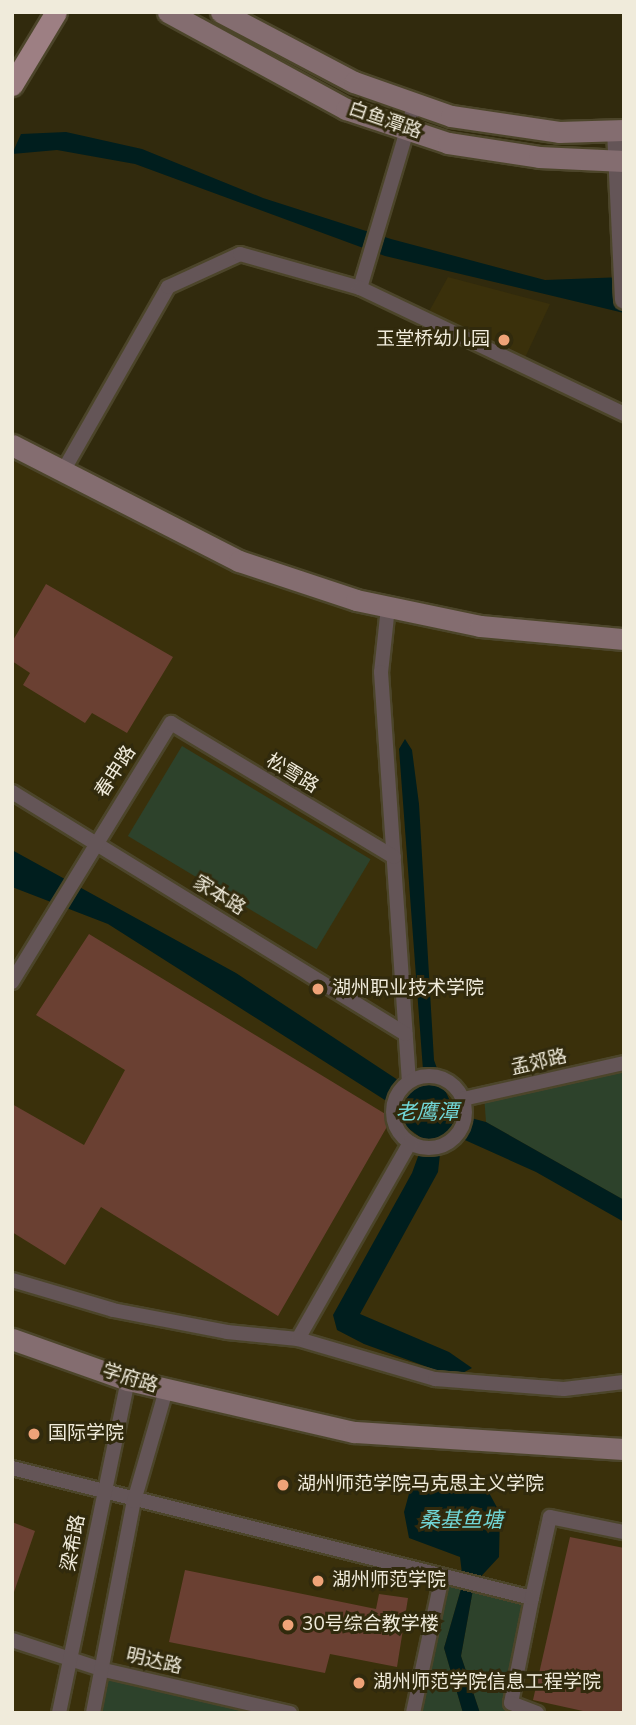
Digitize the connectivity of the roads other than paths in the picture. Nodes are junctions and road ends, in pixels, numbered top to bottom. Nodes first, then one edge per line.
1 (56, 12) edge
2 (167, 12) edge
3 (221, 12) edge
4 (12, 85) edge
5 (415, 103) junction
6 (408, 130) junction
7 (620, 130) edge
8 (621, 160) edge
9 (622, 270) edge
10 (360, 288) junction
11 (624, 300) edge
12 (624, 414) edge
13 (12, 445) edge
14 (62, 473) junction
15 (388, 607) junction
16 (624, 639) edge
17 (171, 723) joint
18 (12, 792) edge
19 (93, 842) junction
20 (394, 858) junction
21 (12, 982) edge
22 (406, 1034) junction
23 (624, 1063) edge
24 (411, 1080) junction
25 (464, 1107) junction
26 (414, 1145) junction
27 (12, 1280) edge
28 (12, 1339) edge
29 (298, 1339) junction
30 (128, 1380) junction
31 (624, 1382) edge
32 (166, 1390) junction
33 (624, 1449) edge
34 (12, 1468) edge
35 (102, 1492) junction
36 (134, 1501) junction
37 (624, 1532) edge
38 (442, 1577) junction
39 (532, 1598) junction
40 (12, 1640) edge
41 (72, 1660) junction
42 (104, 1670) junction
43 (59, 1713) edge
44 (93, 1713) edge
45 (290, 1713) edge
46 (413, 1713) edge
47 (537, 1713) edge

1 - 4 main road
2 - 6 main road, 白鱼潭路
3 - 5 main road
5 - 6 street
5 - 7 main road
6 - 8 main road, 白鱼潭路
6 - 10 street
7 - 8 street
8 - 9 street
9 - 11 street
10 - 12 street
10 - 14 street
13 - 14 main road
14 - 15 main road
15 - 16 main road
15 - 20 street
17 - 19 street, 春申路
17 - 20 street, 松雪路
18 - 19 street, 家本路
19 - 21 street, 春申路
19 - 22 street, 家本路
20 - 22 street
22 - 24 street
23 - 25 street, 孟郊路
24 - 25 street
24 - 26 street
25 - 26 street
26 - 29 street
27 - 29 street
28 - 30 main road, 学府路
29 - 31 street
30 - 32 main road, 学府路
30 - 35 street, 梁希路
32 - 33 main road, 学府路
32 - 36 street
34 - 35 street
35 - 36 street
35 - 41 street, 梁希路
36 - 38 street
36 - 42 street
37 - 39 street
38 - 39 street
38 - 46 street
39 - 47 street
40 - 41 street, 明达路
41 - 42 street, 明达路
41 - 43 street, 梁希路
42 - 44 street
42 - 45 street, 明达路

